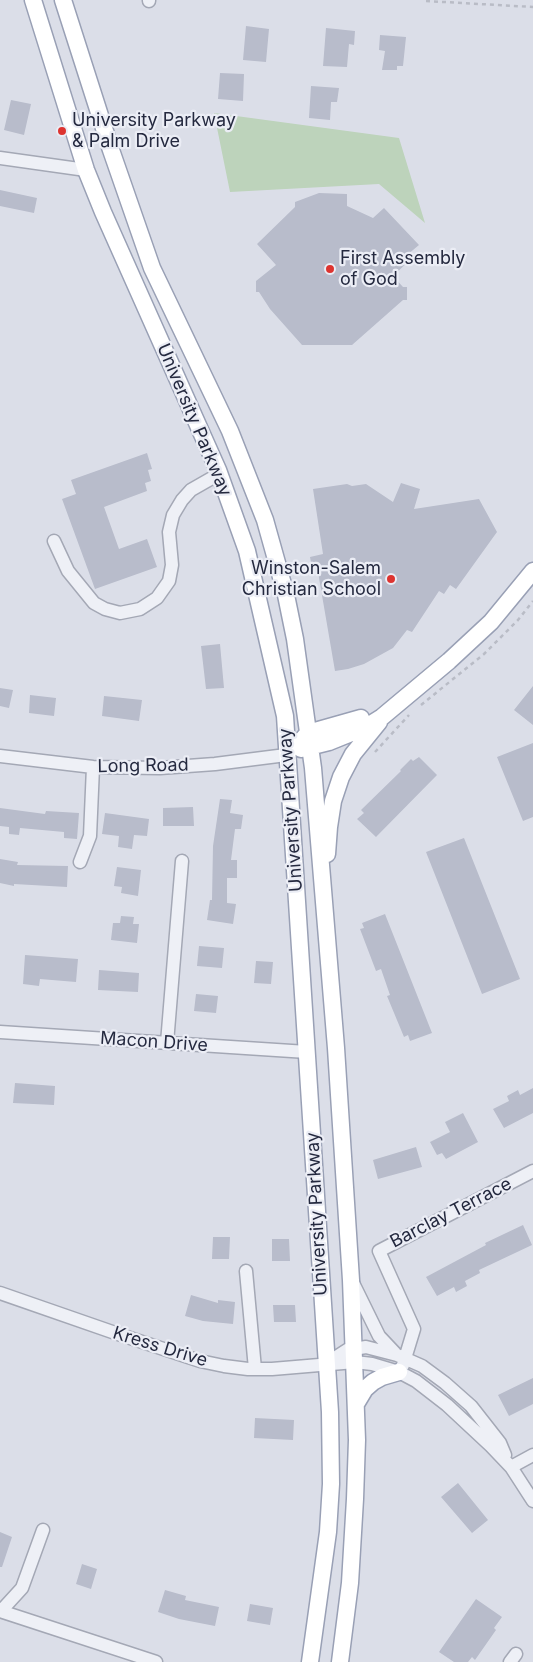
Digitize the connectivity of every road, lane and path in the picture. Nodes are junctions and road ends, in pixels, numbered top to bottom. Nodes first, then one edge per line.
1 (33, 0) edge
2 (63, 0) edge
3 (426, 2) dead end
4 (533, 7) edge
5 (0, 158) edge
6 (86, 170) junction
7 (219, 474) junction
8 (54, 541) dead end
9 (533, 571) edge
10 (533, 601) edge
11 (413, 701) junction
12 (413, 712) dead end
13 (382, 717) junction
14 (309, 740) junction
15 (374, 753) dead end
16 (286, 754) junction
17 (0, 756) edge
18 (93, 767) junction
19 (182, 861) dead end
20 (80, 862) dead end
21 (321, 875) junction
22 (0, 1032) edge
23 (166, 1043) junction
24 (307, 1052) junction
25 (533, 1171) edge
26 (246, 1271) dead end
27 (351, 1280) junction
28 (0, 1293) edge
29 (354, 1355) junction
30 (400, 1362) junction
31 (325, 1364) junction
32 (254, 1369) junction
33 (356, 1404) junction
34 (533, 1455) edge
35 (511, 1467) junction
36 (533, 1501) edge
37 (43, 1530) dead end
38 (1, 1611) edge
39 (156, 1662) edge
40 (310, 1662) edge
41 (340, 1662) edge

1 - 6 main road, University Parkway
2 - 14 main road, University Parkway
3 - 4 path
5 - 6 street
6 - 7 main road, University Parkway
7 - 8 street
7 - 16 main road, University Parkway
9 - 11 main road
10 - 11 path
11 - 13 main road
11 - 14 main road
12 - 15 path
13 - 14 main road
13 - 21 main road
14 - 16 main road
14 - 21 main road, University Parkway
16 - 18 street, Long Road
16 - 24 main road, University Parkway
17 - 18 street, Long Road
18 - 20 street
19 - 23 street
21 - 27 main road, University Parkway
22 - 23 street, Macon Drive
23 - 24 street, Macon Drive
24 - 31 main road, University Parkway
25 - 30 street, Barclay Terrace
26 - 32 street
27 - 29 main road, University Parkway
27 - 30 street
28 - 32 street, Kress Drive
29 - 30 street, Kress Drive
29 - 31 street, Kress Drive
29 - 33 main road, University Parkway
30 - 33 main road
30 - 35 street
31 - 32 street, Kress Drive
31 - 40 main road, University Parkway
33 - 41 main road, University Parkway
34 - 35 street
35 - 36 street
37 - 38 street
38 - 39 street

